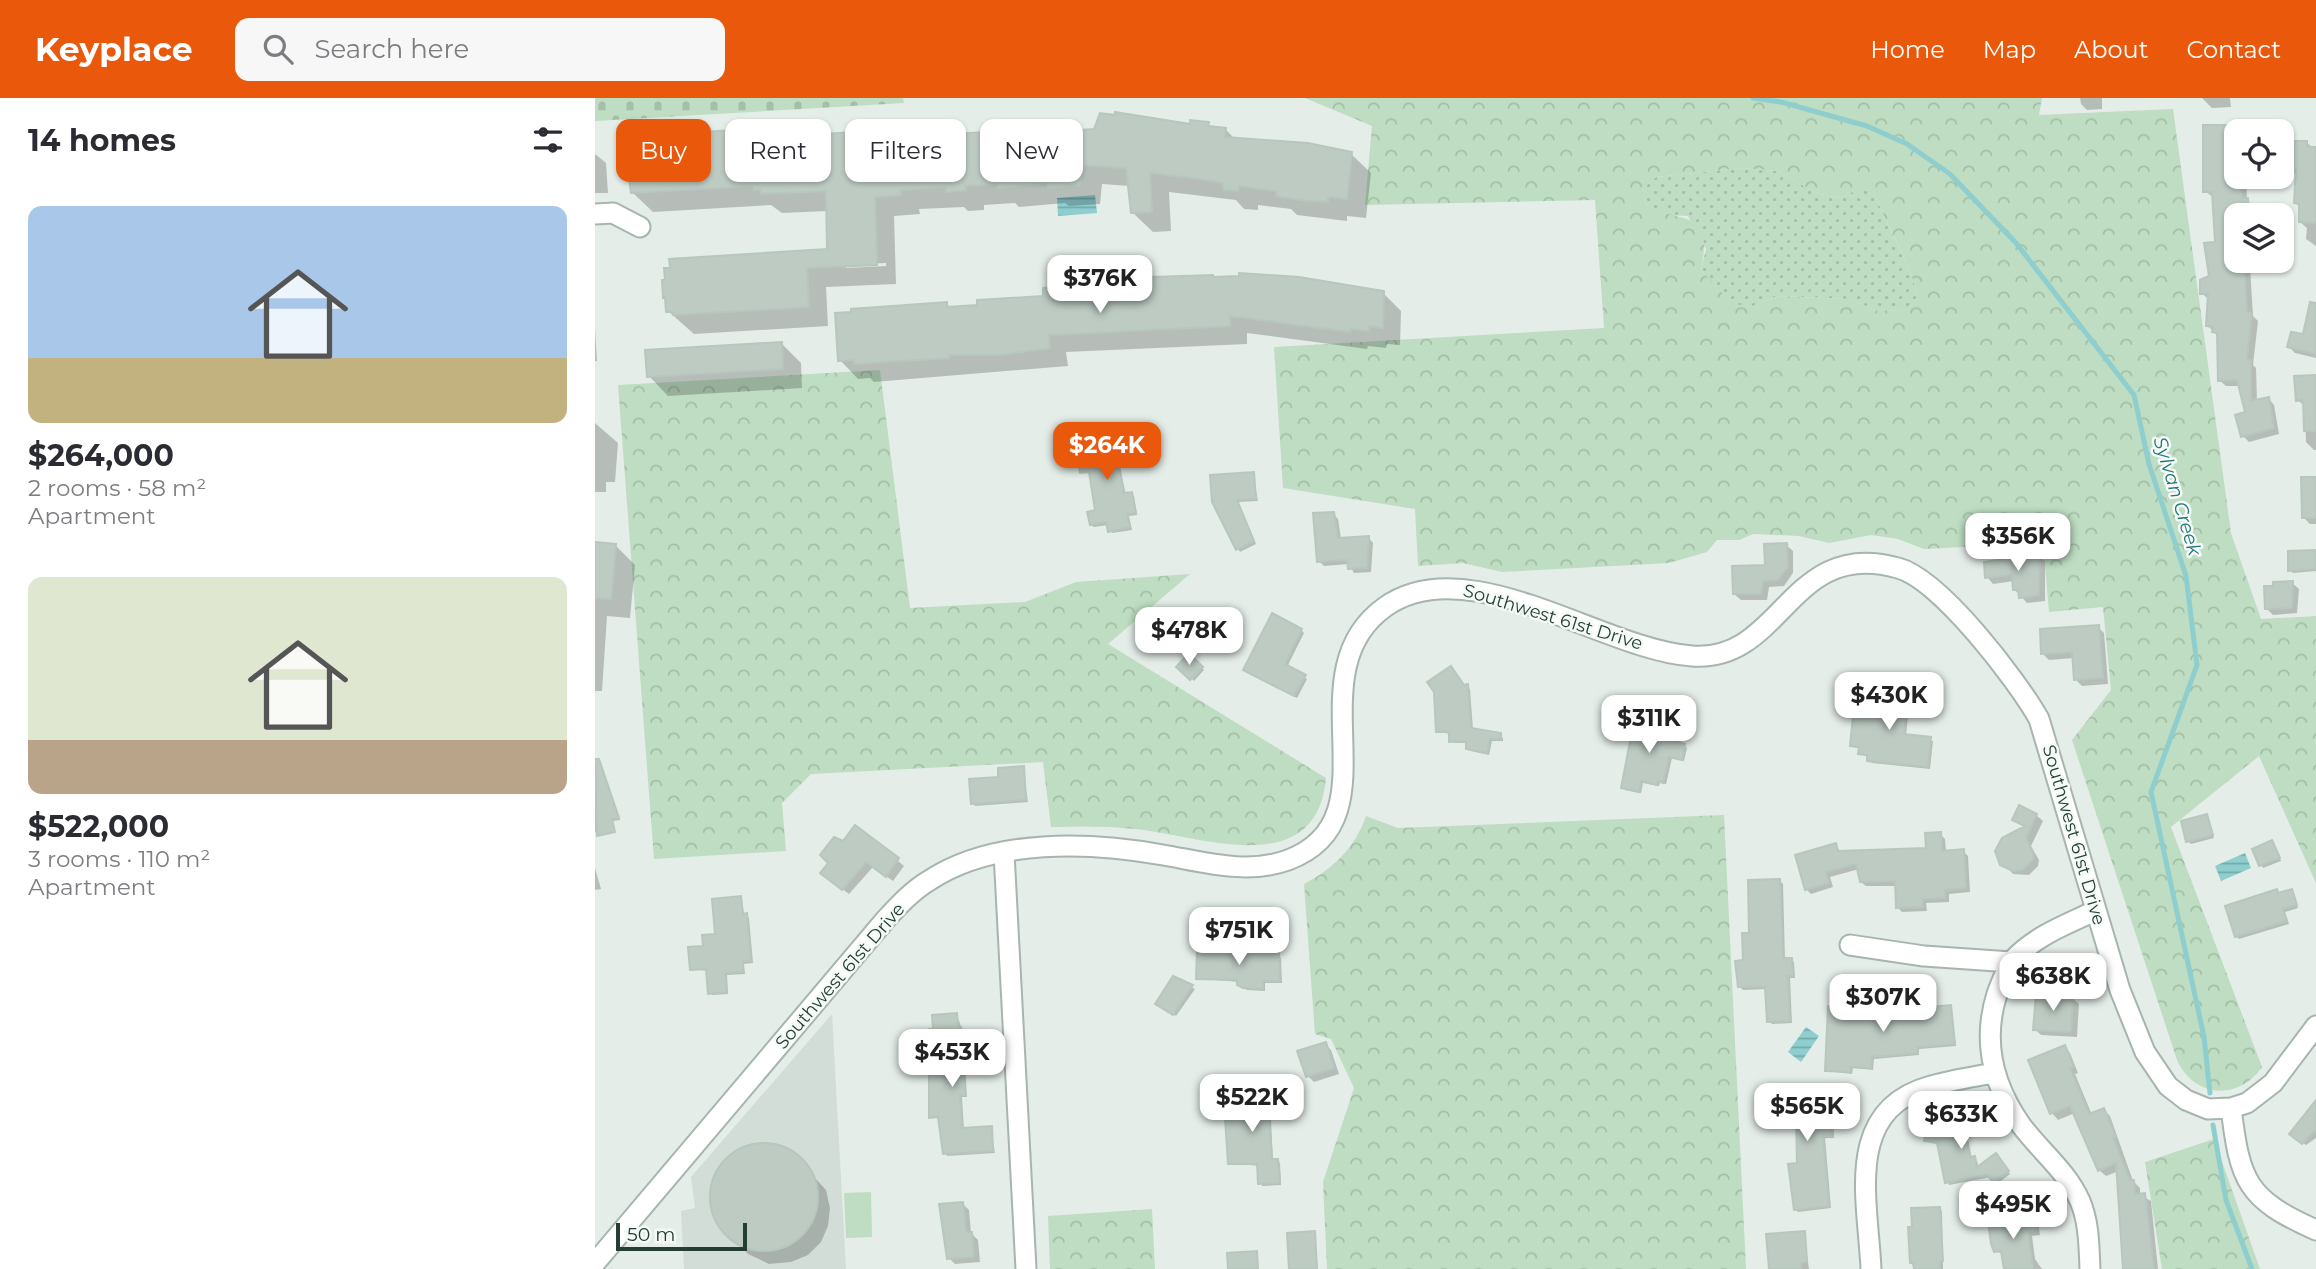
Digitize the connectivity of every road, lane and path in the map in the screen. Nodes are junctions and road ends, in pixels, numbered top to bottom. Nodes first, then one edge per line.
1 (595, 214) edge
2 (640, 227) dead end
3 (1004, 853) junction
4 (2095, 911) junction
5 (1850, 945) dead end
6 (2011, 962) junction
7 (2316, 1026) edge
8 (1994, 1073) junction
9 (2231, 1108) junction
10 (2316, 1230) edge
11 (595, 1263) edge
12 (1026, 1269) edge
13 (1871, 1269) edge
14 (2090, 1269) edge

1 - 2 street
3 - 4 street, Southwest 61st Drive
3 - 11 street, Southwest 61st Drive
3 - 12 street
4 - 6 street
4 - 9 street, Southwest 61st Drive
5 - 6 street
6 - 8 street
7 - 9 street, Southwest 61st Drive
8 - 13 street
8 - 14 street
9 - 10 street

